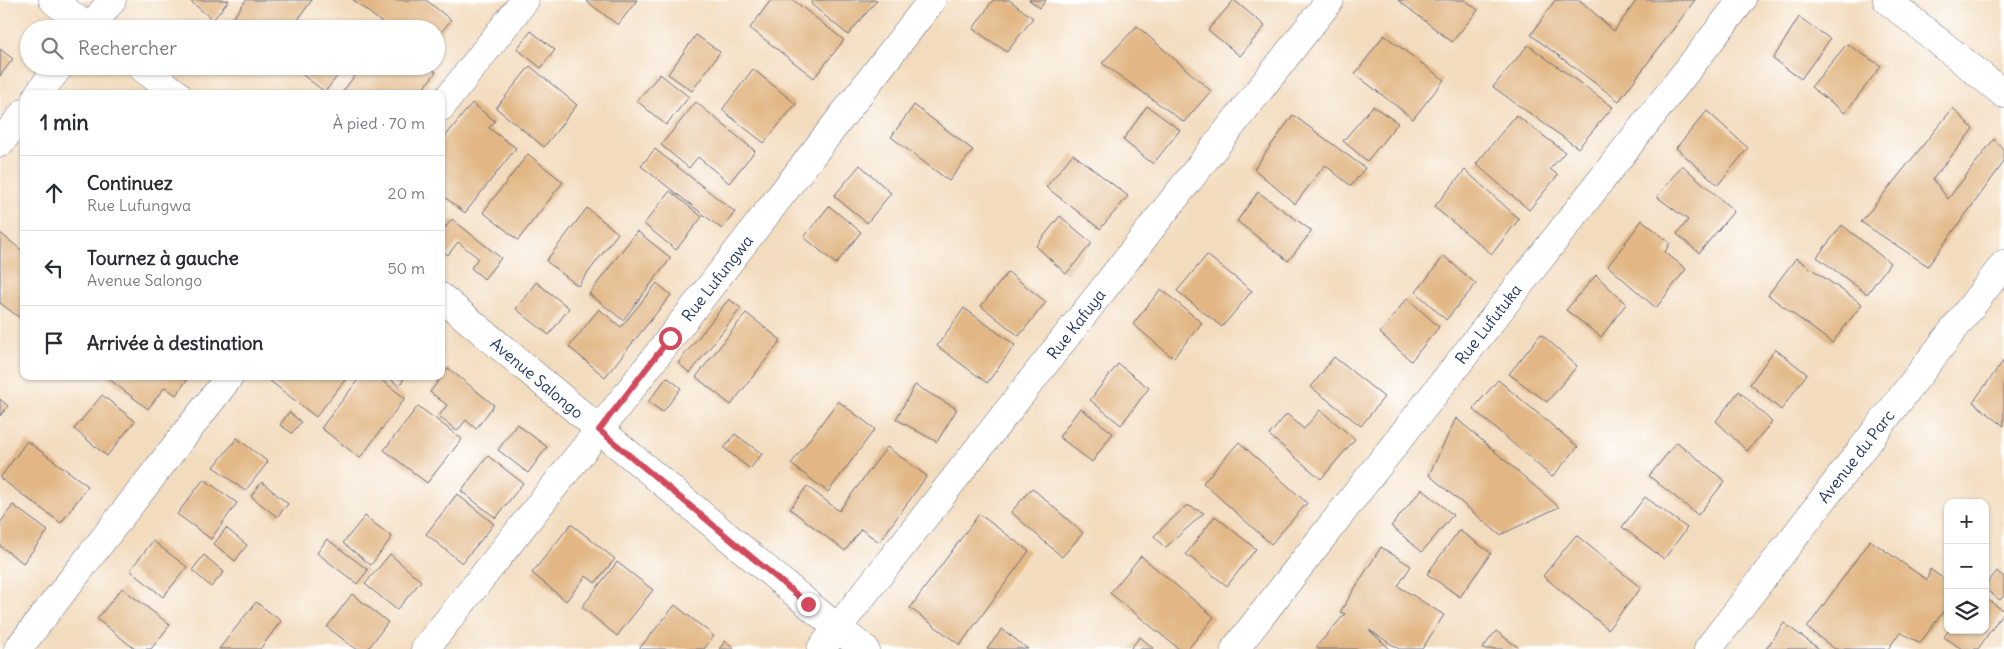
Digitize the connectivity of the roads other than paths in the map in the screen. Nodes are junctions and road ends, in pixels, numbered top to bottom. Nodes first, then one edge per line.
1 (53, 0) edge
2 (112, 0) edge
3 (525, 0) edge
4 (932, 0) edge
5 (1330, 0) edge
6 (1742, 0) edge
7 (1887, 0) edge
8 (78, 20) edge
9 (96, 20) edge
10 (53, 75) edge
11 (152, 75) edge
12 (41, 90) edge
13 (172, 90) edge
14 (2004, 94) edge
15 (445, 102) edge
16 (20, 118) edge
17 (0, 143) edge
18 (2004, 264) edge
19 (445, 300) edge
20 (227, 380) edge
21 (599, 430) junction
22 (829, 639) edge
23 (18, 649) edge
24 (425, 649) edge
25 (865, 649) edge
26 (1235, 649) edge
27 (1708, 649) edge

1 - 8 street
2 - 9 street
3 - 15 street
4 - 21 street, Rue Lufungwa
5 - 22 street, Rue Kafuya
6 - 26 street, Rue Lufutuka
7 - 14 street
10 - 12 street
11 - 13 street
16 - 17 street
18 - 27 street, Avenue du Parc
19 - 21 street, Avenue Salongo
20 - 23 street
21 - 22 street, Avenue Salongo
21 - 24 street, Rue Lufungwa
22 - 25 street, Avenue Salongo

